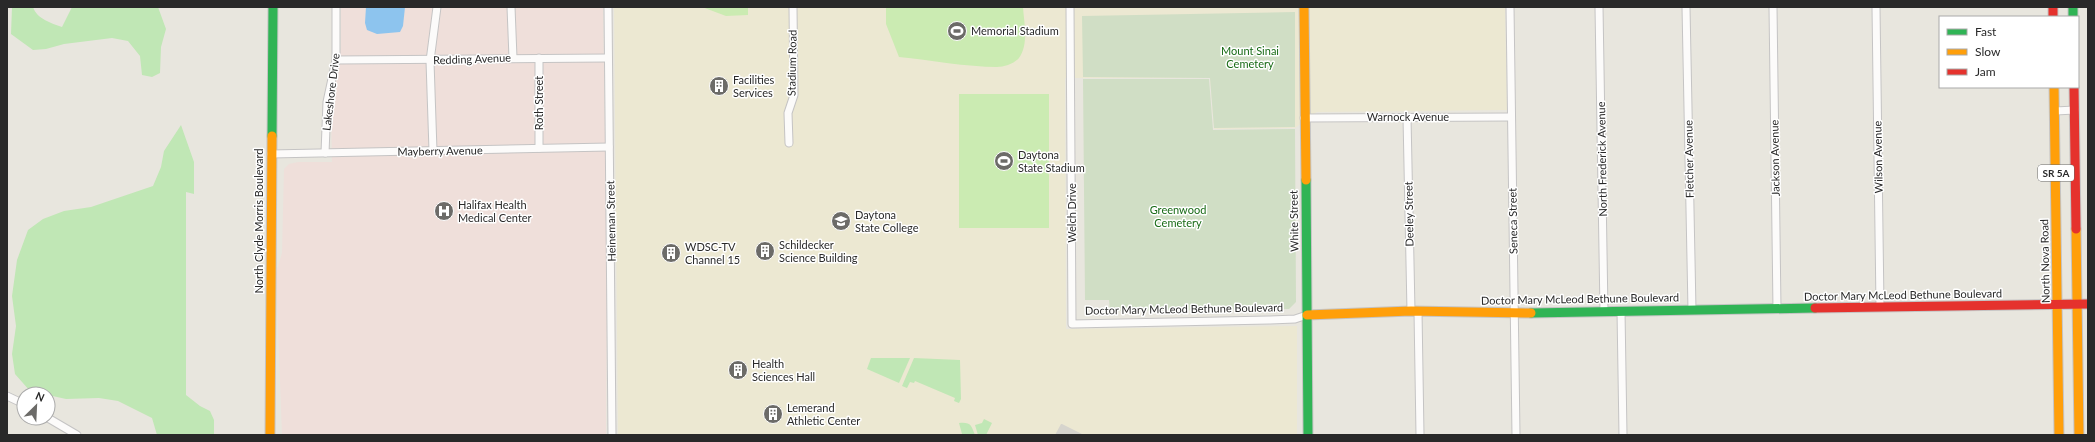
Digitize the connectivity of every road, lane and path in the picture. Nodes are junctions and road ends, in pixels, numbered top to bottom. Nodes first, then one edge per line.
1 (273, 7) edge
2 (336, 7) edge
3 (437, 7) edge
4 (511, 7) edge
5 (608, 7) edge
6 (793, 7) edge
7 (1070, 7) edge
8 (1304, 7) edge
9 (1510, 7) edge
10 (1599, 7) edge
11 (1686, 7) edge
12 (1773, 7) edge
13 (1876, 7) edge
14 (513, 58) junction
15 (539, 58) junction
16 (608, 58) junction
17 (336, 60) junction
18 (430, 60) junction
19 (2054, 88) edge
20 (2074, 88) edge
21 (2075, 110) junction
22 (2054, 111) junction
23 (1407, 117) junction
24 (1511, 117) junction
25 (1304, 118) junction
26 (789, 142) dead end
27 (539, 148) junction
28 (609, 148) junction
29 (432, 151) junction
30 (325, 153) junction
31 (271, 154) junction
32 (2078, 304) junction
33 (2088, 304) edge
34 (2058, 305) junction
35 (1880, 307) junction
36 (1777, 309) junction
37 (1692, 310) junction
38 (1414, 311) junction
39 (1622, 311) junction
40 (1604, 312) junction
41 (1515, 313) junction
42 (1307, 315) junction
43 (1072, 324) joint
44 (56, 423) edge
45 (77, 435) edge
46 (270, 435) edge
47 (612, 435) edge
48 (1308, 435) edge
49 (1420, 435) edge
50 (1516, 435) edge
51 (1623, 435) edge
52 (2059, 435) edge
53 (2079, 435) edge

1 - 31 street, North Clyde Morris Boulevard
2 - 17 street, Lakeshore Drive
3 - 18 street
4 - 14 street
5 - 16 street, Heineman Street
6 - 26 street, Stadium Road
7 - 43 street, Welch Drive
8 - 25 street, White Street
9 - 24 street, Seneca Street
10 - 40 street, North Frederick Avenue
11 - 37 street, Fletcher Avenue
12 - 36 street, Jackson Avenue
13 - 35 street, Wilson Avenue
14 - 15 street, Redding Avenue
14 - 18 street, Redding Avenue
15 - 16 street, Redding Avenue
15 - 27 street, Roth Street
16 - 28 street, Heineman Street
17 - 18 street, Redding Avenue
17 - 30 street, Lakeshore Drive
18 - 29 street
19 - 22 street, North Nova Road / SR 5A
20 - 21 street, SR 5A
21 - 22 street
21 - 32 street, SR 5A
22 - 34 street, North Nova Road / SR 5A
23 - 24 street, Warnock Avenue
23 - 25 street, Warnock Avenue
23 - 38 street, Deeley Street
24 - 41 street, Seneca Street
25 - 42 street, White Street
27 - 28 street, Mayberry Avenue
27 - 29 street, Mayberry Avenue
28 - 47 street, Heineman Street
29 - 30 street, Mayberry Avenue
30 - 31 street, Mayberry Avenue
31 - 46 street, North Clyde Morris Boulevard
32 - 33 street, Doctor Mary McLeod Bethune Boulevard
32 - 34 street, Doctor Mary McLeod Bethune Boulevard
32 - 53 street, SR 5A
34 - 35 street, Doctor Mary McLeod Bethune Boulevard
34 - 52 street, North Nova Road / SR 5A
35 - 36 street, Doctor Mary McLeod Bethune Boulevard
36 - 37 street, Doctor Mary McLeod Bethune Boulevard
37 - 39 street, Doctor Mary McLeod Bethune Boulevard
38 - 41 street, Doctor Mary McLeod Bethune Boulevard
38 - 42 street, Doctor Mary McLeod Bethune Boulevard
38 - 49 street, Deeley Street
39 - 40 street, Doctor Mary McLeod Bethune Boulevard
39 - 51 street
40 - 41 street, Doctor Mary McLeod Bethune Boulevard
41 - 50 street, Seneca Street
42 - 43 street, Doctor Mary McLeod Bethune Boulevard
42 - 48 street, White Street
44 - 45 street

